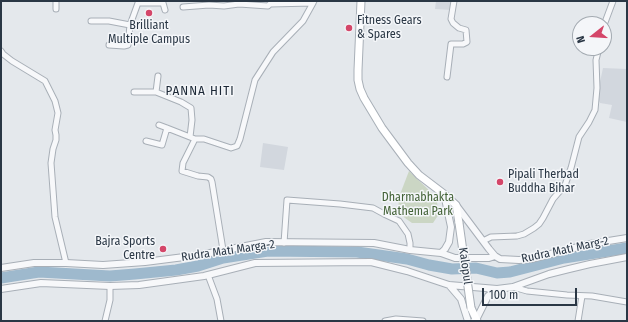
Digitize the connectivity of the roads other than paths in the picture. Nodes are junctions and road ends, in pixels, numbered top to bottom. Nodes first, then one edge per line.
1 (56, 1) edge
2 (361, 1) edge
3 (454, 1) edge
4 (614, 1) edge
5 (157, 2) edge
6 (313, 2) edge
7 (209, 3) edge
8 (183, 7) dead end
9 (56, 9) dead end
10 (165, 10) dead end
11 (608, 16) edge
12 (91, 21) dead end
13 (130, 25) junction
14 (109, 45) dead end
15 (1, 51) edge
16 (597, 56) edge
17 (158, 76) dead end
18 (447, 77) dead end
19 (134, 92) dead end
20 (156, 92) junction
21 (159, 125) dead end
22 (167, 128) junction
23 (193, 138) junction
24 (146, 141) dead end
25 (444, 194) junction
26 (456, 205) junction
27 (627, 238) edge
28 (483, 241) junction
29 (284, 243) junction
30 (223, 250) junction
31 (410, 250) junction
32 (441, 253) junction
33 (495, 256) junction
34 (627, 257) edge
35 (66, 263) junction
36 (1, 268) edge
37 (208, 275) junction
38 (449, 285) junction
39 (110, 286) junction
40 (513, 287) junction
41 (1, 289) edge
42 (497, 289) junction
43 (582, 296) junction
44 (627, 302) edge
45 (475, 320) edge
46 (105, 321) edge
47 (221, 321) edge
48 (385, 321) edge
49 (423, 321) edge
50 (468, 321) edge
51 (578, 321) edge

1 - 9 street
2 - 25 main road
3 - 18 street
4 - 11 street
5 - 10 street
5 - 13 street
6 - 7 street
6 - 23 street
7 - 8 street
12 - 13 street
13 - 14 street
15 - 35 street
16 - 28 street
17 - 20 street
19 - 20 street
20 - 23 street
21 - 22 street
22 - 23 street
22 - 24 street
23 - 30 street
25 - 26 main road
25 - 32 street
26 - 28 street
26 - 45 main road, Kalopul, bridge
27 - 33 street, Rudra Mati Marg-2
28 - 33 street
29 - 30 street, Rudra Mati Marga-2
29 - 31 street, Rudra Mati Marga-2
29 - 31 street
30 - 35 street, Rudra Mati Marga-2
31 - 32 street, Rudra Mati Marga-2
32 - 33 street, Rudra Mati Marg-2
34 - 40 street
35 - 36 street, Rudra Mati Marga-2
37 - 38 street
37 - 39 street
37 - 47 street
38 - 42 street
38 - 50 street
39 - 41 street
39 - 46 street
40 - 42 street
40 - 43 street
42 - 45 street
43 - 44 street
43 - 51 street
48 - 49 street

